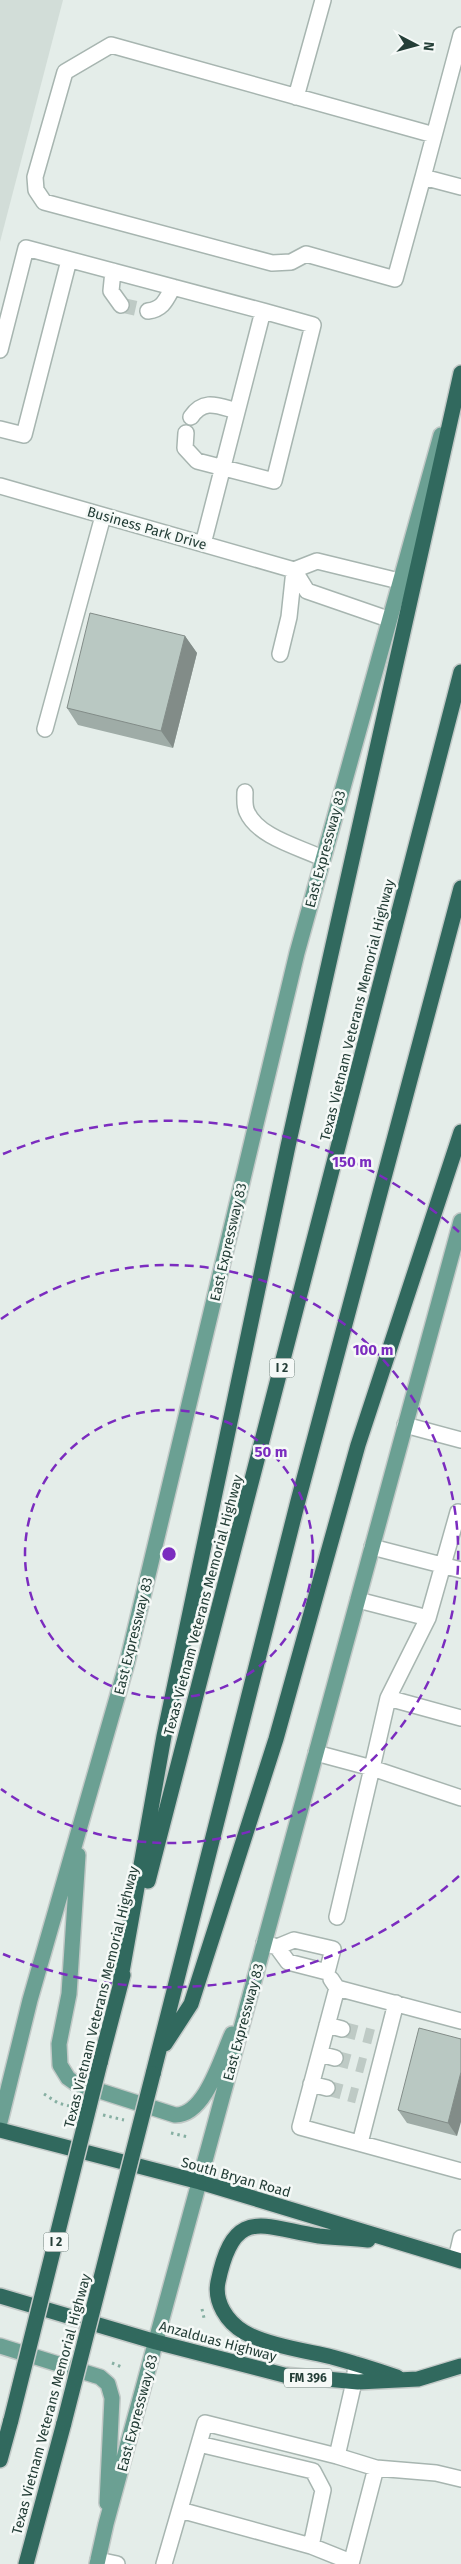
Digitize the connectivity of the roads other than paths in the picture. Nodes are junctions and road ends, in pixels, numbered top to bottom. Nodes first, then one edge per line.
1 (323, 0) edge
2 (461, 35) edge
3 (296, 97) junction
4 (434, 136) junction
5 (423, 177) junction
6 (461, 187) edge
7 (69, 260) junction
8 (113, 271) junction
9 (173, 287) junction
10 (121, 304) dead end
11 (148, 311) dead end
12 (263, 311) junction
13 (0, 350) edge
14 (461, 364) edge
15 (461, 373) edge
16 (237, 411) junction
17 (190, 417) dead end
18 (0, 429) edge
19 (186, 433) dead end
20 (222, 468) junction
21 (0, 486) edge
22 (103, 516) junction
23 (203, 544) junction
24 (294, 570) junction
25 (399, 581) junction
26 (388, 619) junction
27 (280, 654) dead end
28 (461, 672) edge
29 (45, 729) dead end
30 (245, 792) dead end
31 (322, 858) junction
32 (461, 888) edge
33 (461, 1132) edge
34 (461, 1221) edge
35 (405, 1426) junction
36 (461, 1440) edge
37 (460, 1508) edge
38 (372, 1547) junction
39 (442, 1566) junction
40 (461, 1570) edge
41 (358, 1600) junction
42 (428, 1618) junction
43 (388, 1698) junction
44 (461, 1718) edge
45 (316, 1753) junction
46 (372, 1768) junction
47 (461, 1798) edge
48 (80, 1826) junction
49 (337, 1917) dead end
50 (270, 1945) junction
51 (327, 1972) junction
52 (120, 1984) junction
53 (337, 1988) junction
54 (252, 1989) junction
55 (396, 2004) junction
56 (461, 2021) edge
57 (327, 2025) junction
58 (342, 2029) tunnel mouth
59 (158, 2053) junction
60 (320, 2054) junction
61 (335, 2058) tunnel mouth
62 (311, 2084) junction
63 (327, 2088) tunnel mouth
64 (0, 2122) edge
65 (0, 2130) edge
66 (360, 2143) junction
67 (461, 2171) edge
68 (200, 2182) junction
69 (461, 2238) edge
70 (397, 2242) junction
71 (458, 2260) edge
72 (0, 2296) edge
73 (156, 2342) junction
74 (0, 2346) edge
75 (356, 2364) junction
76 (461, 2366) edge
77 (407, 2380) junction
78 (354, 2382) junction
79 (199, 2444) junction
80 (337, 2456) junction
81 (0, 2460) edge
82 (376, 2468) junction
83 (461, 2479) edge
84 (180, 2510) junction
85 (106, 2524) junction
86 (311, 2546) junction
87 (98, 2562) edge
88 (351, 2563) edge
89 (26, 2564) edge
90 (117, 2564) edge
91 (164, 2564) edge

1 - 3 street
2 - 4 street
3 - 4 street
3 - 5 street
4 - 5 street
5 - 6 street
7 - 8 street
7 - 13 street
7 - 18 street
8 - 9 street
8 - 10 street
9 - 11 street
9 - 12 street
12 - 16 street
12 - 20 street
14 - 25 main road, East Expressway 83
15 - 52 highway
16 - 17 street
16 - 20 street
19 - 20 street
20 - 23 street
21 - 22 street, Business Park Drive
22 - 23 street, Business Park Drive
22 - 29 street
23 - 24 street, Business Park Drive
24 - 25 street
24 - 26 street
24 - 27 street
25 - 26 main road, East Expressway 83
26 - 31 main road, East Expressway 83
28 - 52 highway, Texas Vietnam Veterans Memorial Highway / I 2
30 - 31 street
31 - 48 main road, East Expressway 83
32 - 59 highway, Texas Vietnam Veterans Memorial Highway
33 - 59 highway
34 - 35 main road, East Expressway 83
35 - 36 street
35 - 38 main road, East Expressway 83
37 - 39 street
38 - 39 street
38 - 41 main road, East Expressway 83
39 - 40 street
39 - 42 street
41 - 42 street
41 - 45 main road, East Expressway 83
42 - 43 street
43 - 44 street
43 - 46 street
45 - 46 street
45 - 50 main road, East Expressway 83
46 - 47 street
46 - 49 street
48 - 54 main road
48 - 64 main road, East Expressway 83
50 - 51 street
50 - 51 street
50 - 54 main road, East Expressway 83
51 - 53 street
52 - 81 highway, Texas Vietnam Veterans Memorial Highway / I 2, bridge
53 - 55 street
53 - 57 street
54 - 68 main road, East Expressway 83
55 - 56 street
55 - 66 street
57 - 58 street
57 - 60 street
59 - 89 highway, Texas Vietnam Veterans Memorial Highway, bridge
60 - 61 street
60 - 62 street
62 - 63 street
62 - 66 street
65 - 68 highway, South Bryan Road
66 - 67 street
68 - 70 highway, South Bryan Road
68 - 73 main road, East Expressway 83
69 - 71 street
70 - 71 highway, South Bryan Road
70 - 75 highway
72 - 73 highway, Anzalduas Highway / FM 396
73 - 78 highway, Anzalduas Highway / FM 396
73 - 85 main road, East Expressway 83
74 - 85 main road
75 - 77 highway
75 - 78 street
76 - 77 highway, Anzalduas Highway / FM 396
77 - 78 highway, Anzalduas Highway / FM 396
78 - 80 street
79 - 80 street
79 - 84 street
79 - 86 street
80 - 82 street
82 - 83 street
82 - 88 street
84 - 86 street
84 - 91 street
85 - 87 main road, East Expressway 83
86 - 88 street
87 - 90 street

